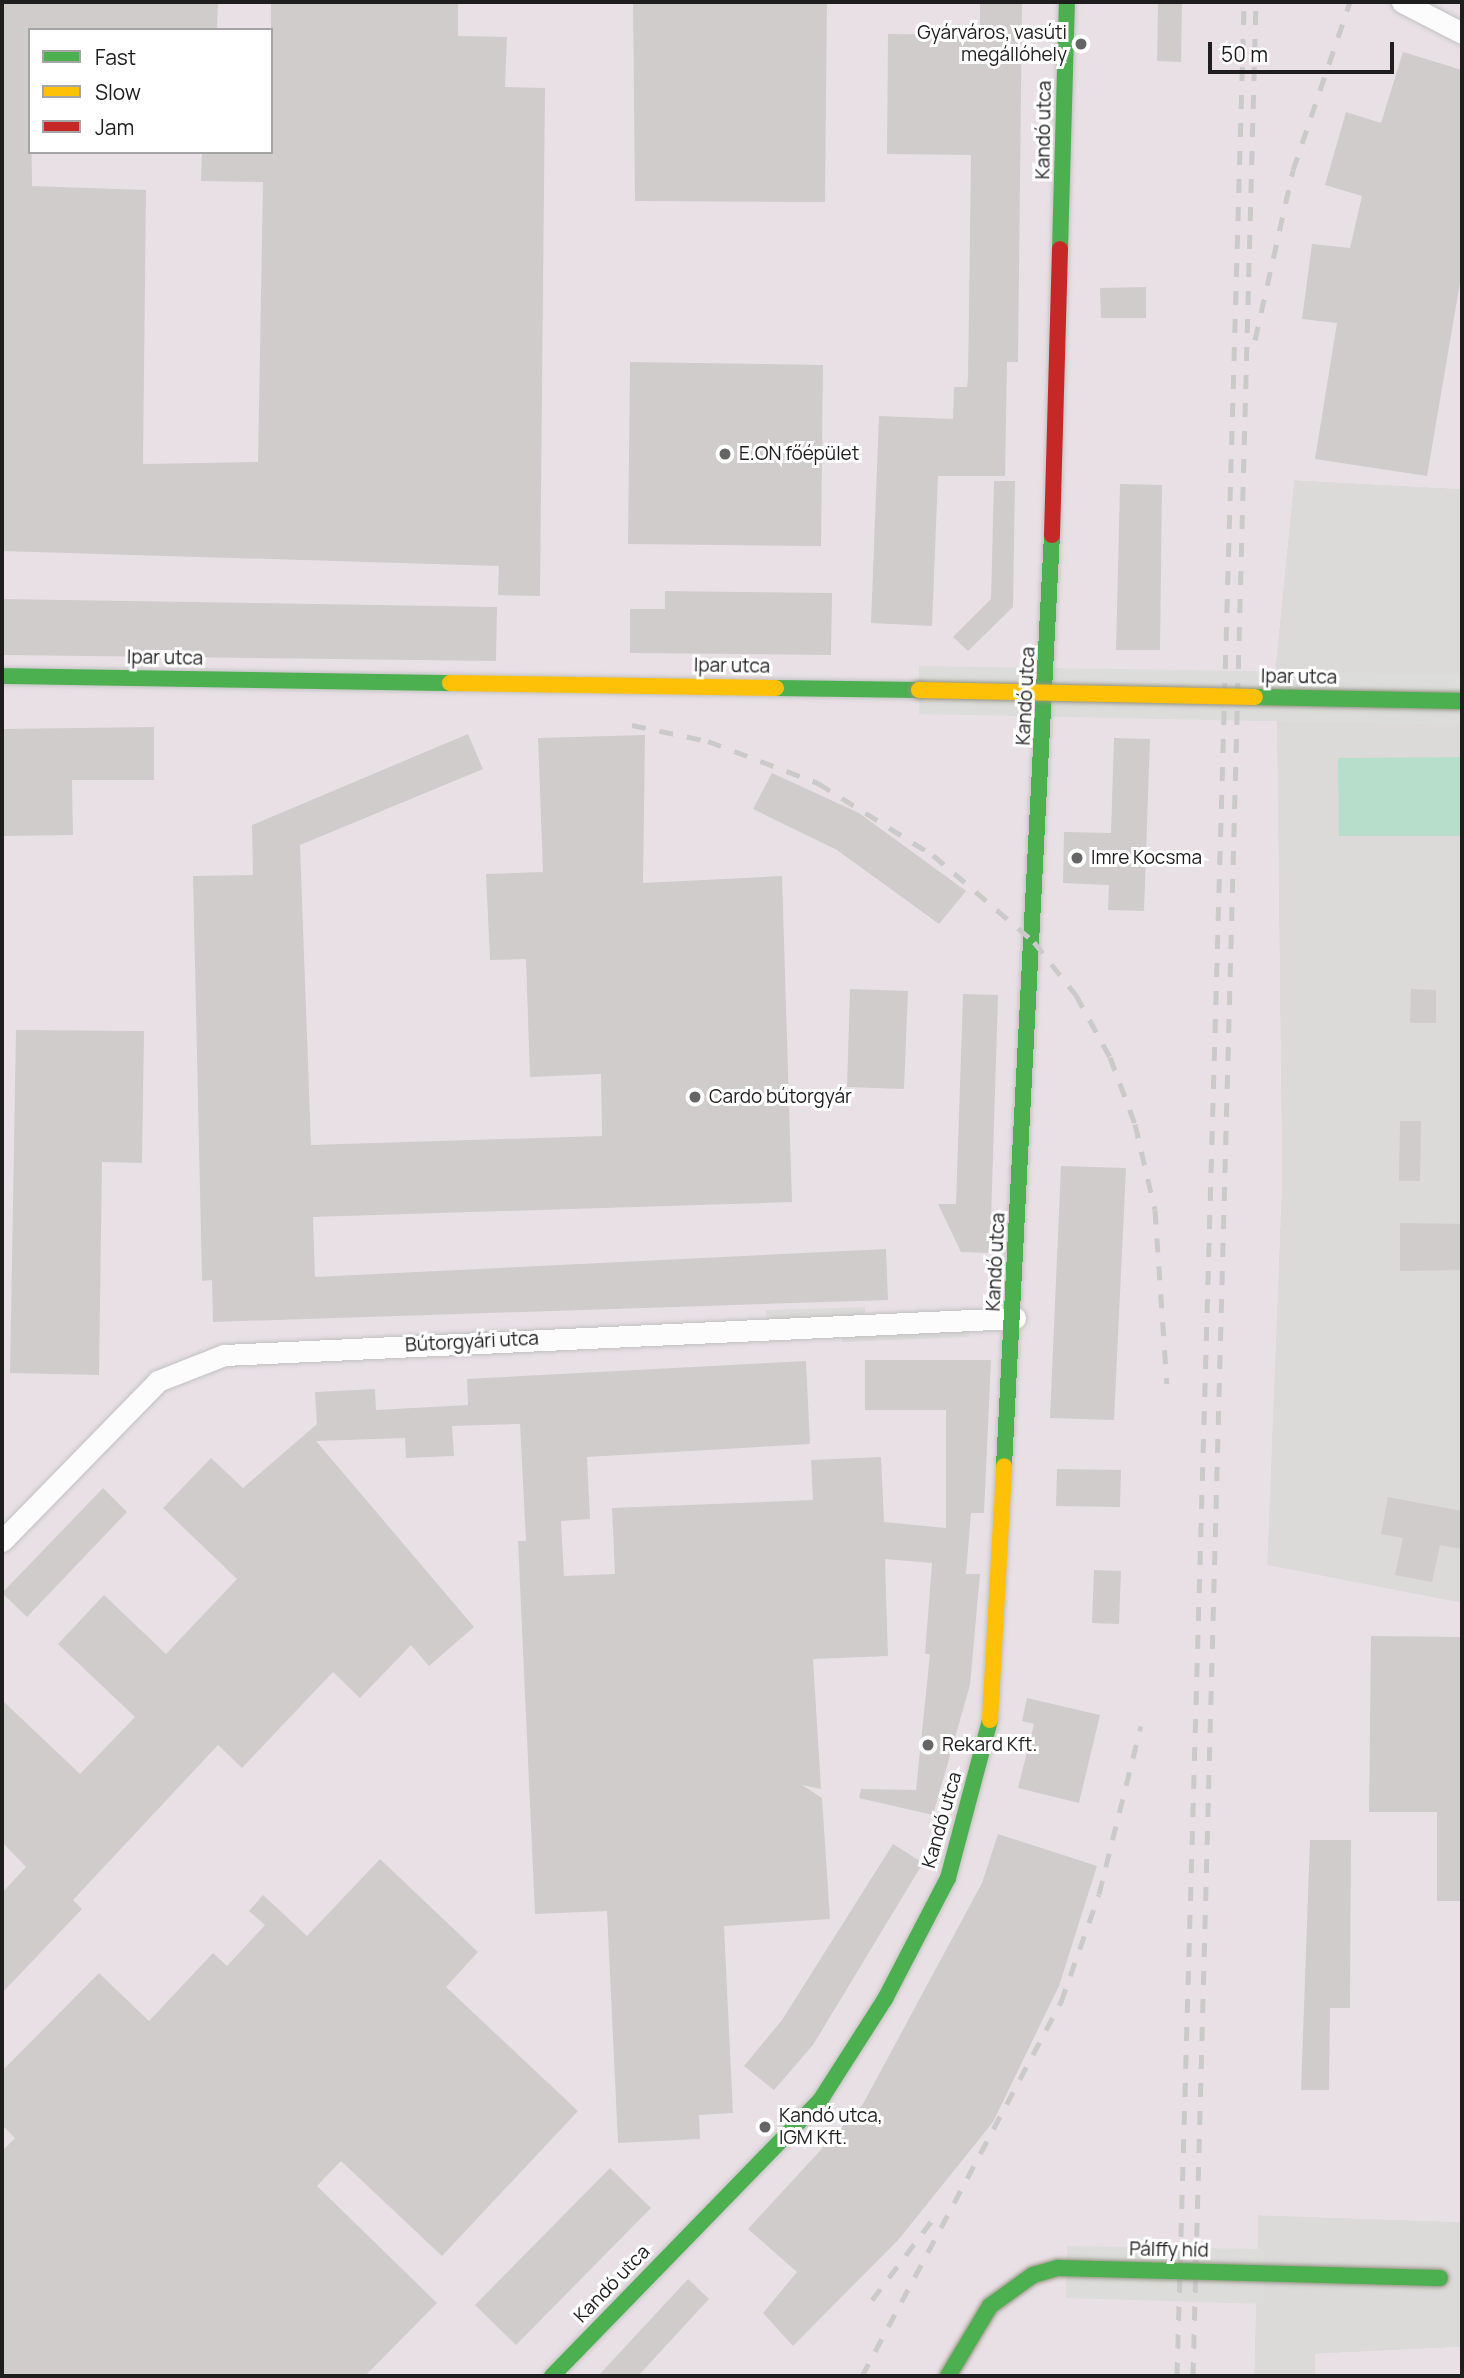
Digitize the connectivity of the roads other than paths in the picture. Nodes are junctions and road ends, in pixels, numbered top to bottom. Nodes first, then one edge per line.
1 (1067, 2) edge
2 (1402, 2) edge
3 (1462, 33) edge
4 (2, 676) edge
5 (1462, 701) edge
6 (1015, 1318) junction
7 (2, 1541) edge
8 (1440, 2278) dead end
9 (552, 2376) edge
10 (948, 2376) edge

1 - 6 street, Kandó utca
2 - 3 street
4 - 5 street, Ipar utca, bridge
6 - 7 street, Bútorgyári utca
6 - 9 street, Kandó utca
8 - 10 street, Pálffy híd, bridge

